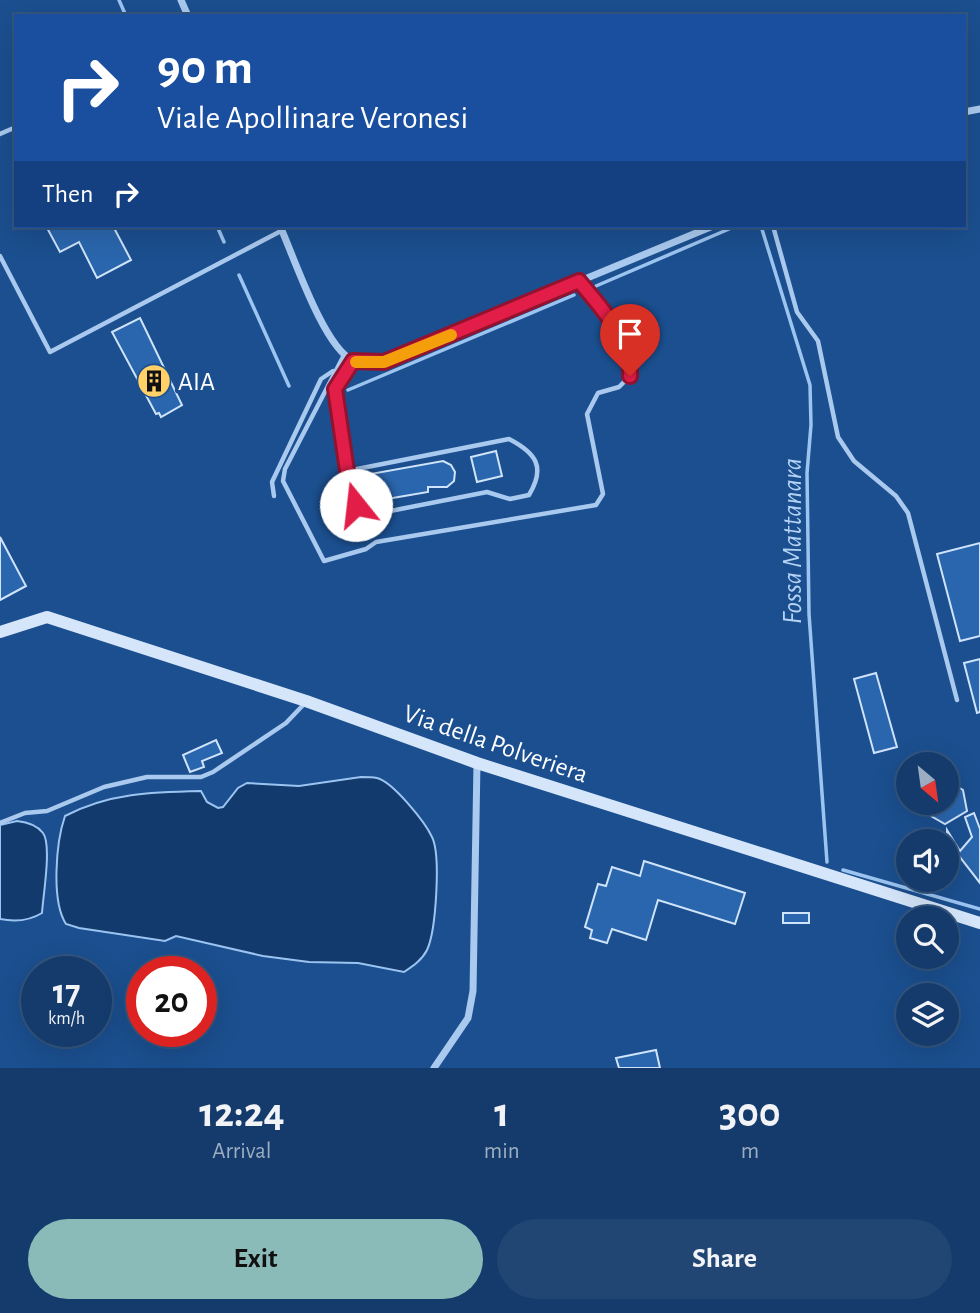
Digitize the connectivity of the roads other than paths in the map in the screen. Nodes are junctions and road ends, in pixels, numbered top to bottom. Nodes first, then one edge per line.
1 (281, 228) edge
2 (708, 228) edge
3 (774, 228) edge
4 (0, 256) edge
5 (579, 281) junction
6 (345, 354) junction
7 (353, 361) junction
8 (333, 371) junction
9 (347, 471) junction
10 (274, 496) dead end
11 (0, 632) edge
12 (957, 700) dead end
13 (306, 701) junction
14 (477, 762) junction
15 (0, 823) edge
16 (980, 923) edge
17 (434, 1068) edge

1 - 4 lane
1 - 6 street
2 - 5 street
3 - 12 lane
5 - 7 street
5 - 8 lane
6 - 7 street
6 - 8 lane
7 - 9 lane
8 - 10 lane
9 - 9 lane
11 - 13 street, Via della Polveriera
13 - 14 street, Via della Polveriera
13 - 15 lane
14 - 16 street, Via della Polveriera
14 - 17 street

